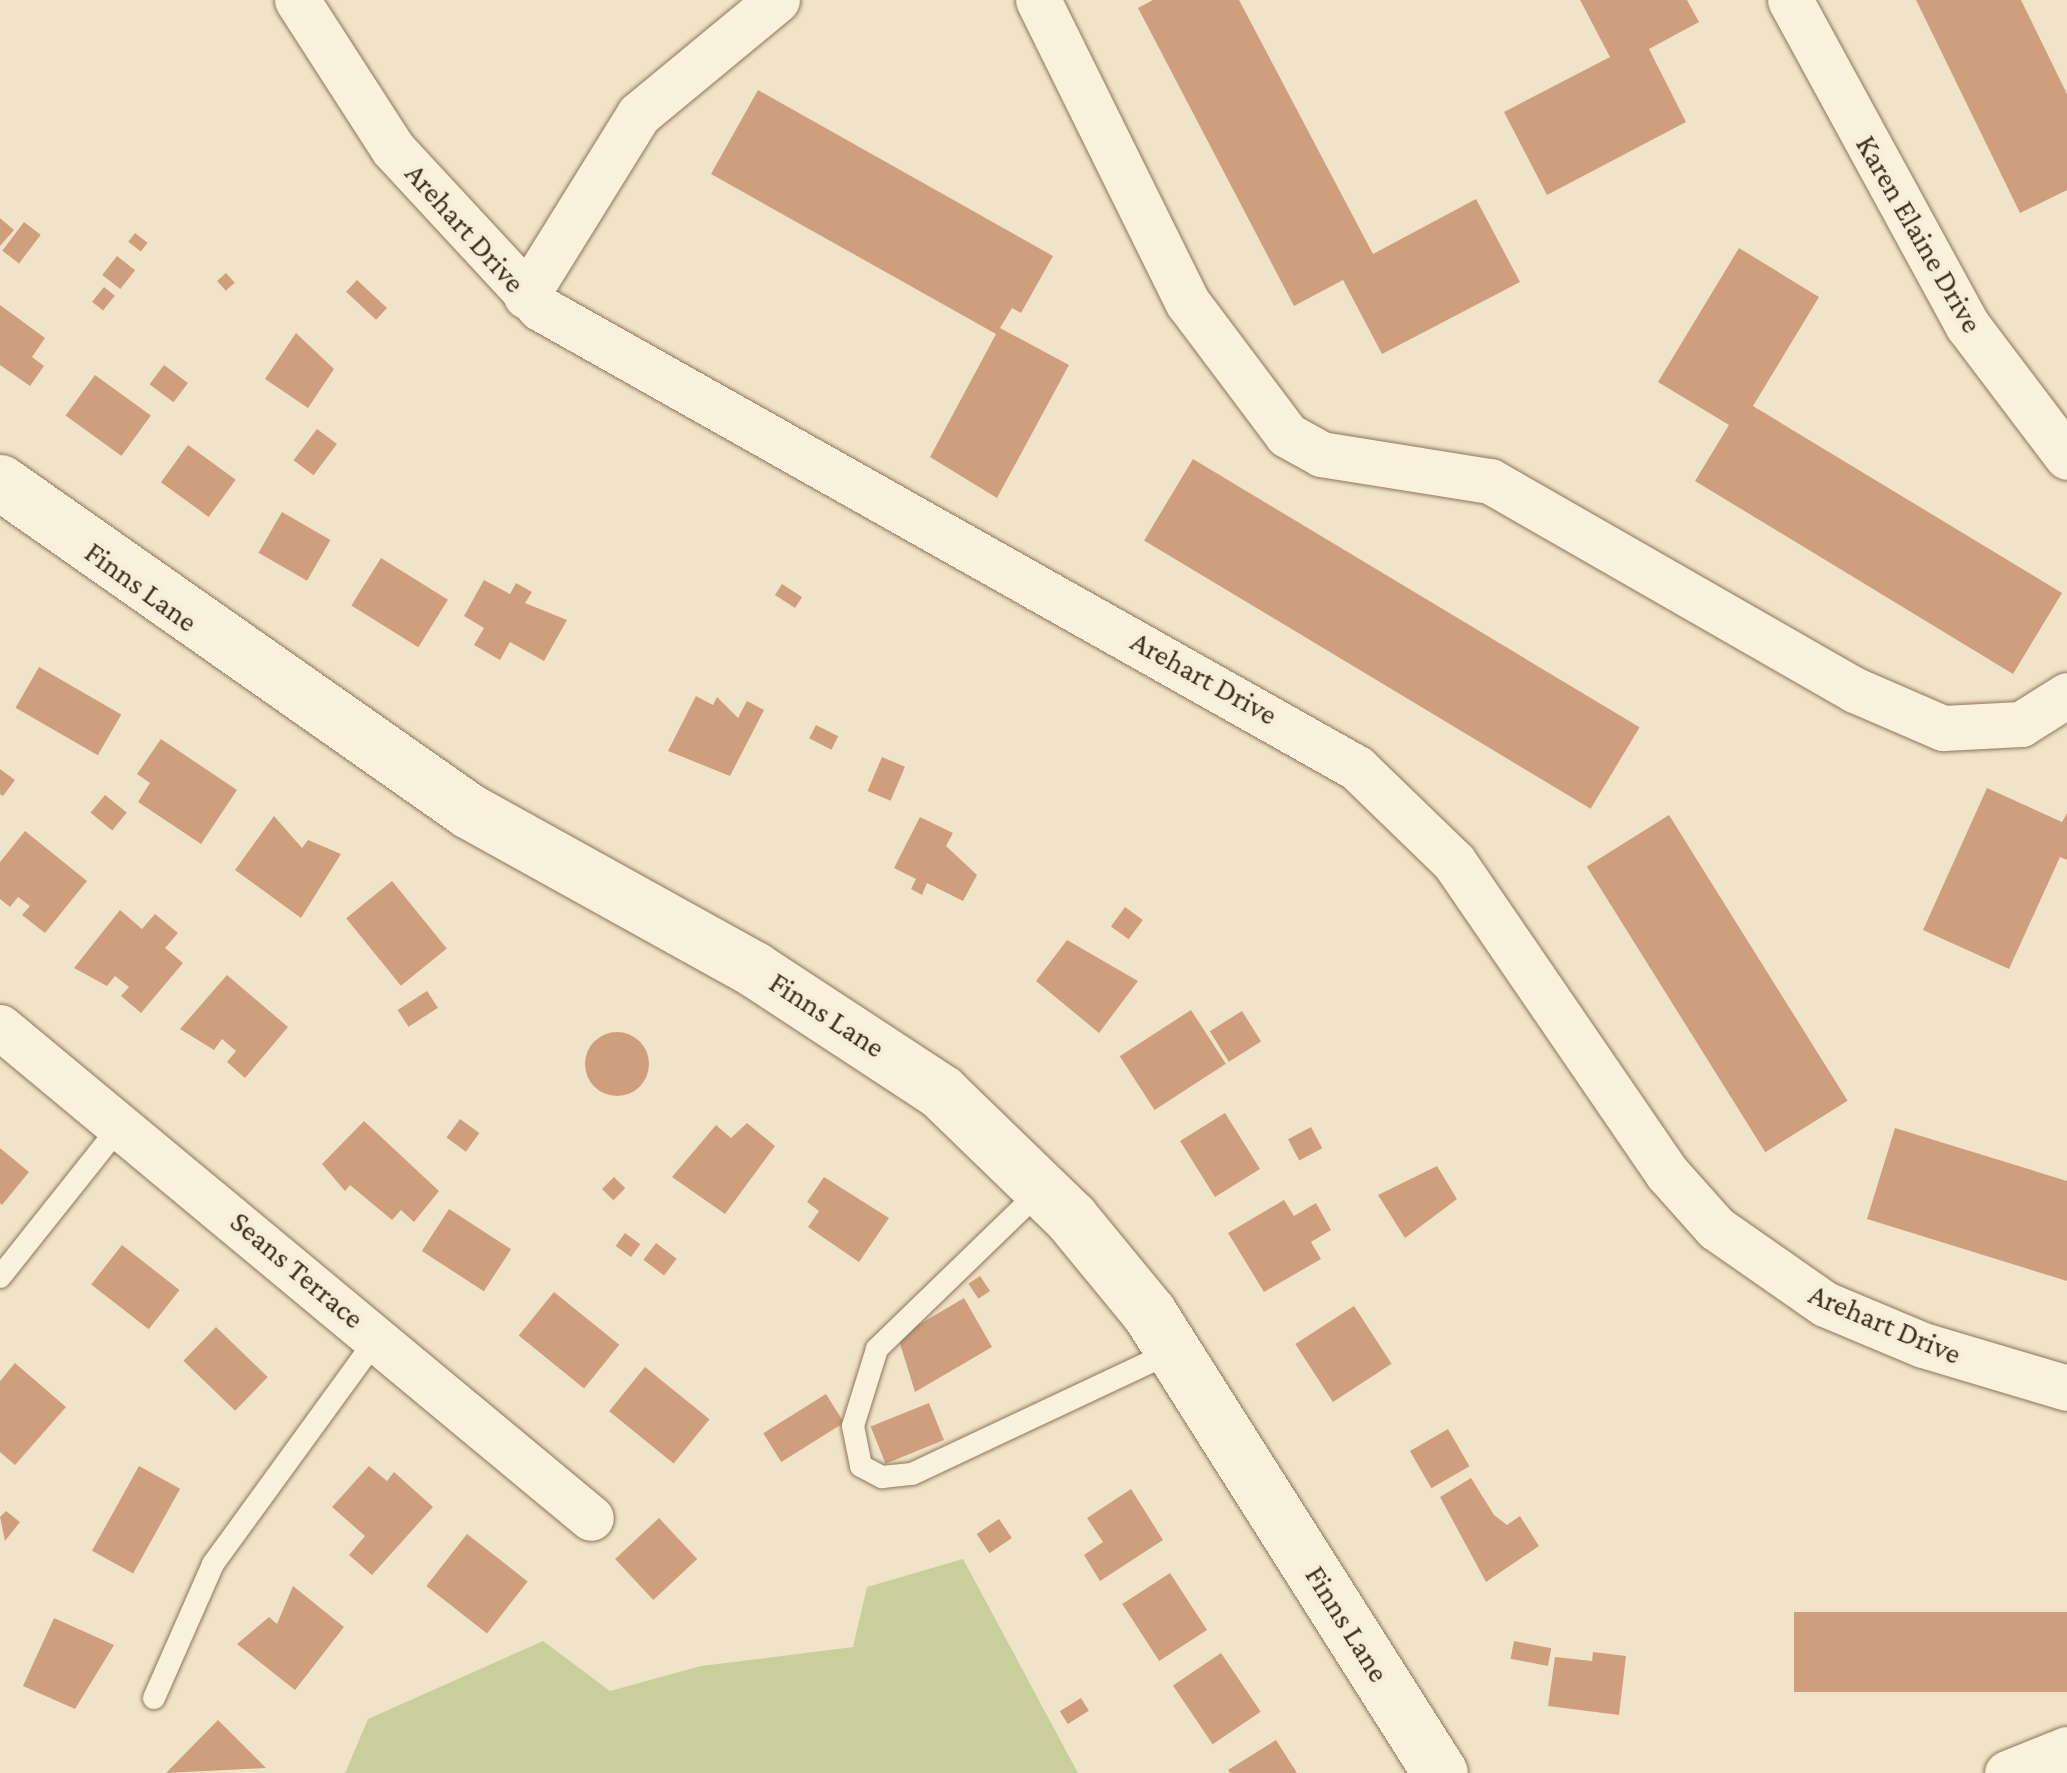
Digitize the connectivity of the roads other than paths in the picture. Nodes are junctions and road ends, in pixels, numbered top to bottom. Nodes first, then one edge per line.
1 (297, 0) edge
2 (777, 0) edge
3 (1038, 0) edge
4 (1790, 0) edge
5 (526, 296) junction
6 (2067, 456) edge
7 (0, 482) edge
8 (2067, 695) edge
9 (0, 1027) edge
10 (121, 1125) junction
11 (1042, 1189) junction
12 (0, 1277) edge
13 (378, 1338) junction
14 (1174, 1350) junction
15 (2067, 1388) edge
16 (591, 1518) dead end
17 (154, 1698) dead end
18 (2067, 1750) edge
19 (1440, 1773) edge
20 (2007, 1773) edge

1 - 5 street, Arehart Drive
2 - 5 street
3 - 8 street
4 - 6 street, Karen Elaine Drive
5 - 15 street, Arehart Drive
7 - 11 street, Finns Lane
9 - 10 street, Seans Terrace
10 - 12 lane
10 - 13 street, Seans Terrace
11 - 14 street, Finns Lane
11 - 14 lane
13 - 16 street, Seans Terrace
13 - 17 lane
14 - 19 street, Finns Lane
18 - 20 street

